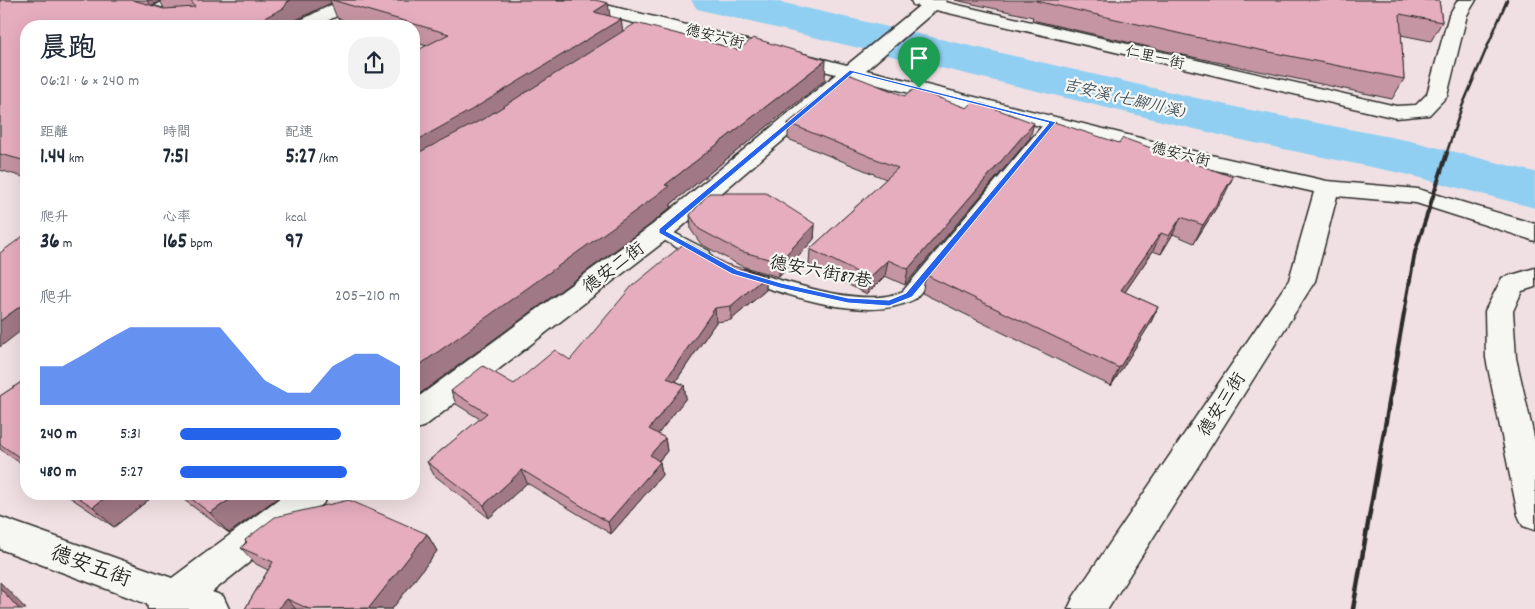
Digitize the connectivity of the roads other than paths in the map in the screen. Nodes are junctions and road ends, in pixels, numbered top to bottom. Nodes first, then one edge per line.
1 (175, 0) edge
2 (355, 0) edge
3 (565, 0) edge
4 (925, 5) edge
5 (129, 8) edge
6 (1462, 8) edge
7 (1439, 11) edge
8 (147, 13) junction
9 (172, 20) edge
10 (315, 20) edge
11 (852, 71) junction
12 (1053, 122) junction
13 (1327, 188) junction
14 (661, 231) junction
15 (1535, 234) edge
16 (1535, 277) edge
17 (420, 412) edge
18 (303, 500) edge
19 (1535, 514) edge
20 (0, 533) edge
21 (168, 602) edge
22 (210, 609) edge
23 (1088, 609) edge

1 - 8 lane
2 - 10 street
3 - 11 street, 德安六街
4 - 6 street, 仁里一街
4 - 11 street, 德安二街
5 - 8 street
6 - 7 street
8 - 9 street
11 - 12 street, 德安六街
11 - 14 street, 德安二街
12 - 13 street, 德安六街
12 - 14 lane, 德安六街87巷
13 - 15 street, 德安六街
13 - 23 street, 德安三街
14 - 17 street, 德安二街
16 - 19 street
18 - 21 street
20 - 21 street, 德安五街
21 - 22 street, 德安五街

